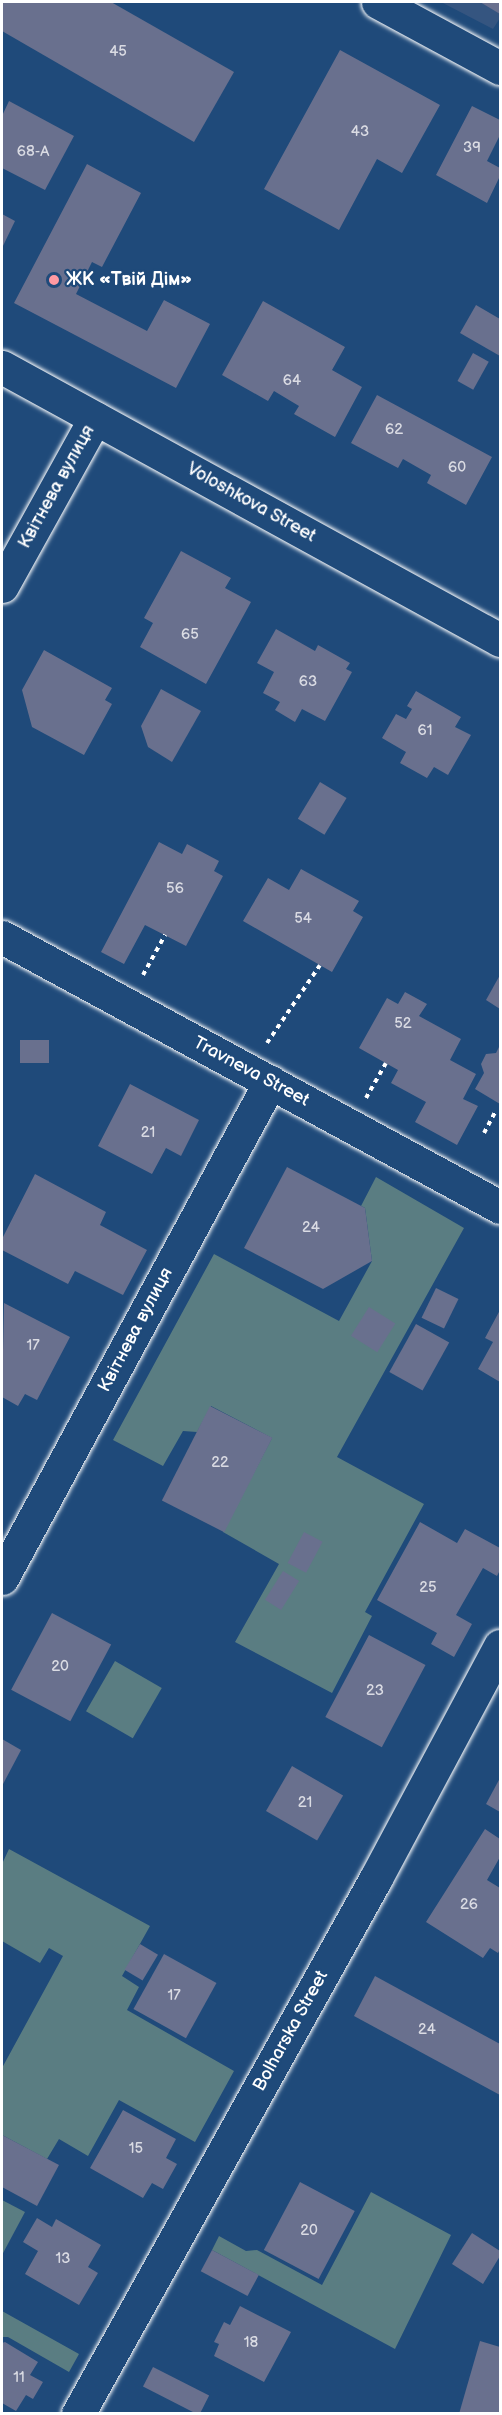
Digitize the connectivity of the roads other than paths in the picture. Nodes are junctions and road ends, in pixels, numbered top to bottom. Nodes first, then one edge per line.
1 (378, 2) edge
2 (501, 68) edge
3 (2, 367) edge
4 (94, 418) junction
5 (2, 586) edge
6 (501, 640) edge
7 (2, 937) edge
8 (270, 1082) junction
9 (501, 1207) edge
10 (2, 1578) edge
11 (501, 1646) edge
12 (78, 2414) edge

1 - 2 street
3 - 4 street, Voloshkova Street
4 - 5 street, Квітнева вулиця
4 - 6 street, Voloshkova Street
7 - 8 street, Travneva Street
8 - 9 street, Travneva Street
8 - 10 street, Квітнева вулиця
11 - 12 street, Bolharska Street

